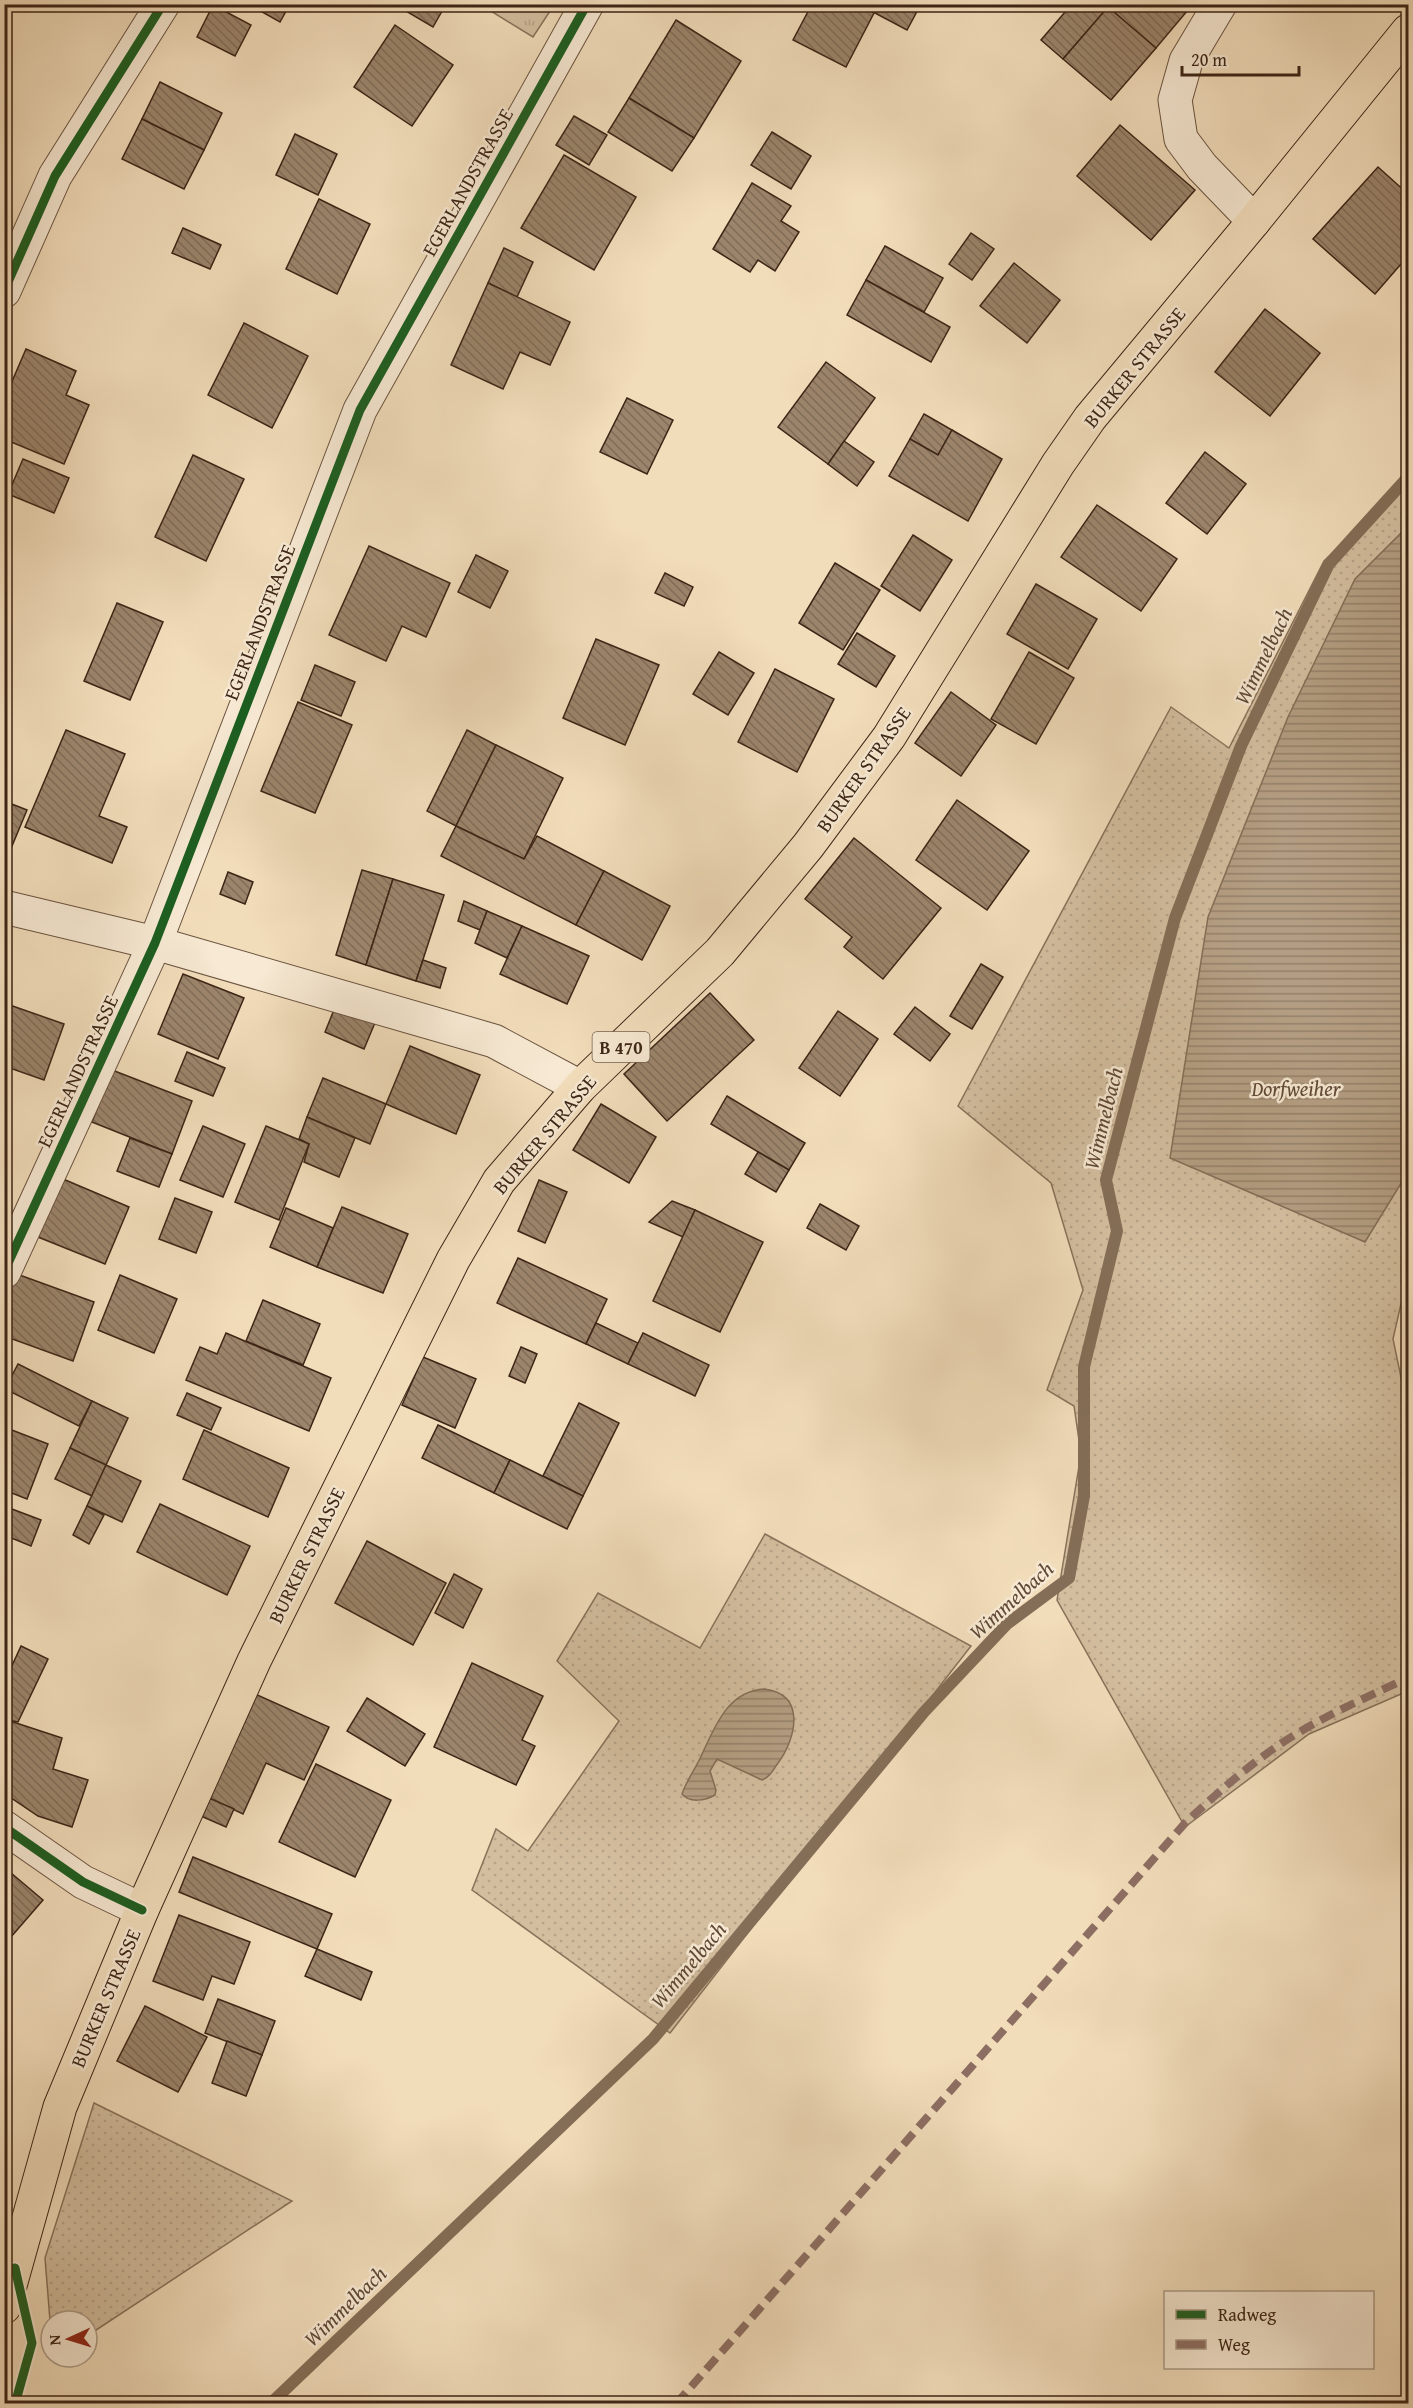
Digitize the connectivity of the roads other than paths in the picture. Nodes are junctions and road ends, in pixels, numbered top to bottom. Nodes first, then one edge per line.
1 (163, 4) edge
2 (587, 4) edge
3 (1220, 4) edge
4 (1408, 31) edge
5 (1254, 221) junction
6 (4, 291) edge
7 (4, 907) edge
8 (155, 943) junction
9 (580, 1087) junction
10 (4, 1272) edge
11 (4, 1827) edge
12 (142, 1910) junction
13 (4, 2307) edge

1 - 6 street
2 - 8 street, EGERLANDSTRASSE
3 - 5 street
4 - 5 main road, BURKER STRASSE / B 470
5 - 9 main road, BURKER STRASSE / B 470
7 - 8 street
8 - 9 street
8 - 10 street, EGERLANDSTRASSE
9 - 12 main road, BURKER STRASSE / B 470
11 - 12 street
12 - 13 main road, BURKER STRASSE / B 470

